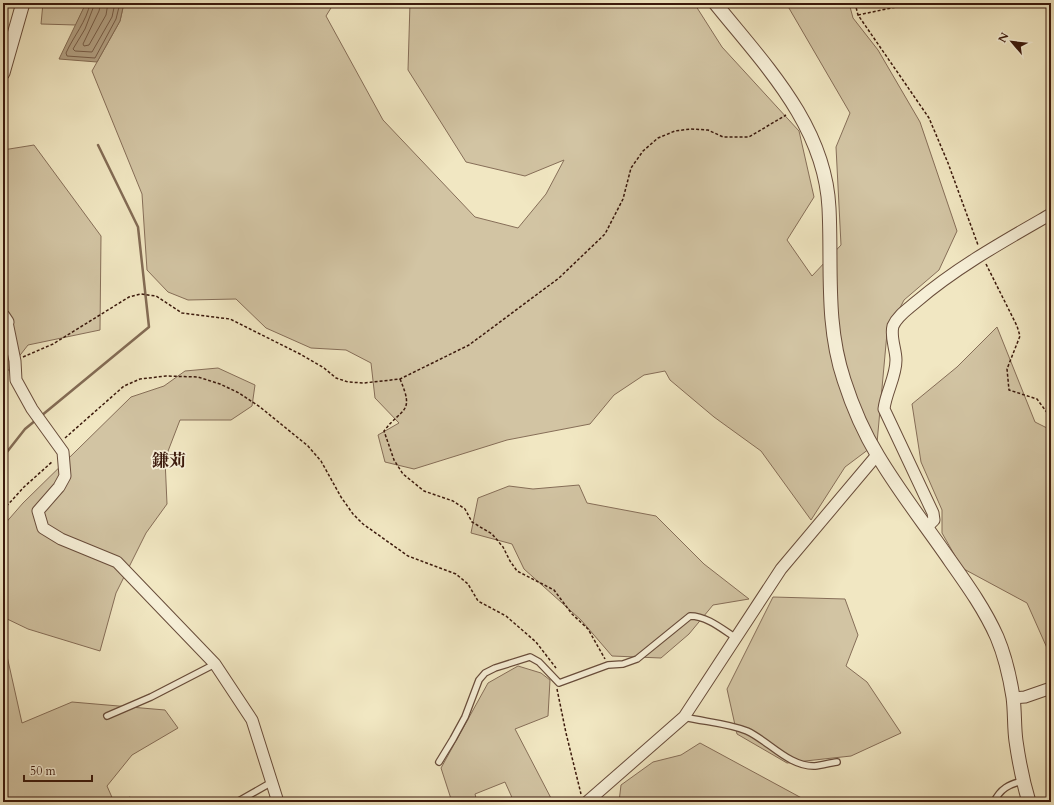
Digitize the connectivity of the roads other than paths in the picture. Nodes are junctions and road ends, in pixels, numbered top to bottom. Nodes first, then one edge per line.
1 (24, 3) edge
2 (716, 3) edge
3 (3, 72) edge
4 (1051, 214) edge
5 (5, 319) edge
6 (877, 455) junction
7 (927, 527) junction
8 (736, 638) junction
9 (215, 664) junction
10 (1051, 688) edge
11 (1013, 698) junction
12 (107, 716) dead end
13 (684, 717) junction
14 (439, 762) dead end
15 (836, 762) dead end
16 (272, 781) junction
17 (1023, 781) junction
18 (584, 798) edge
19 (237, 802) edge
20 (278, 802) edge
21 (994, 802) edge
22 (1029, 802) edge

1 - 3 street
2 - 6 street
4 - 7 street
5 - 9 street
6 - 7 street
6 - 8 street
7 - 11 street
8 - 13 street
8 - 14 lane
9 - 12 lane
9 - 16 street
10 - 11 street
11 - 17 street
13 - 15 lane
13 - 18 street
16 - 19 lane
16 - 20 street
17 - 21 lane
17 - 22 street

